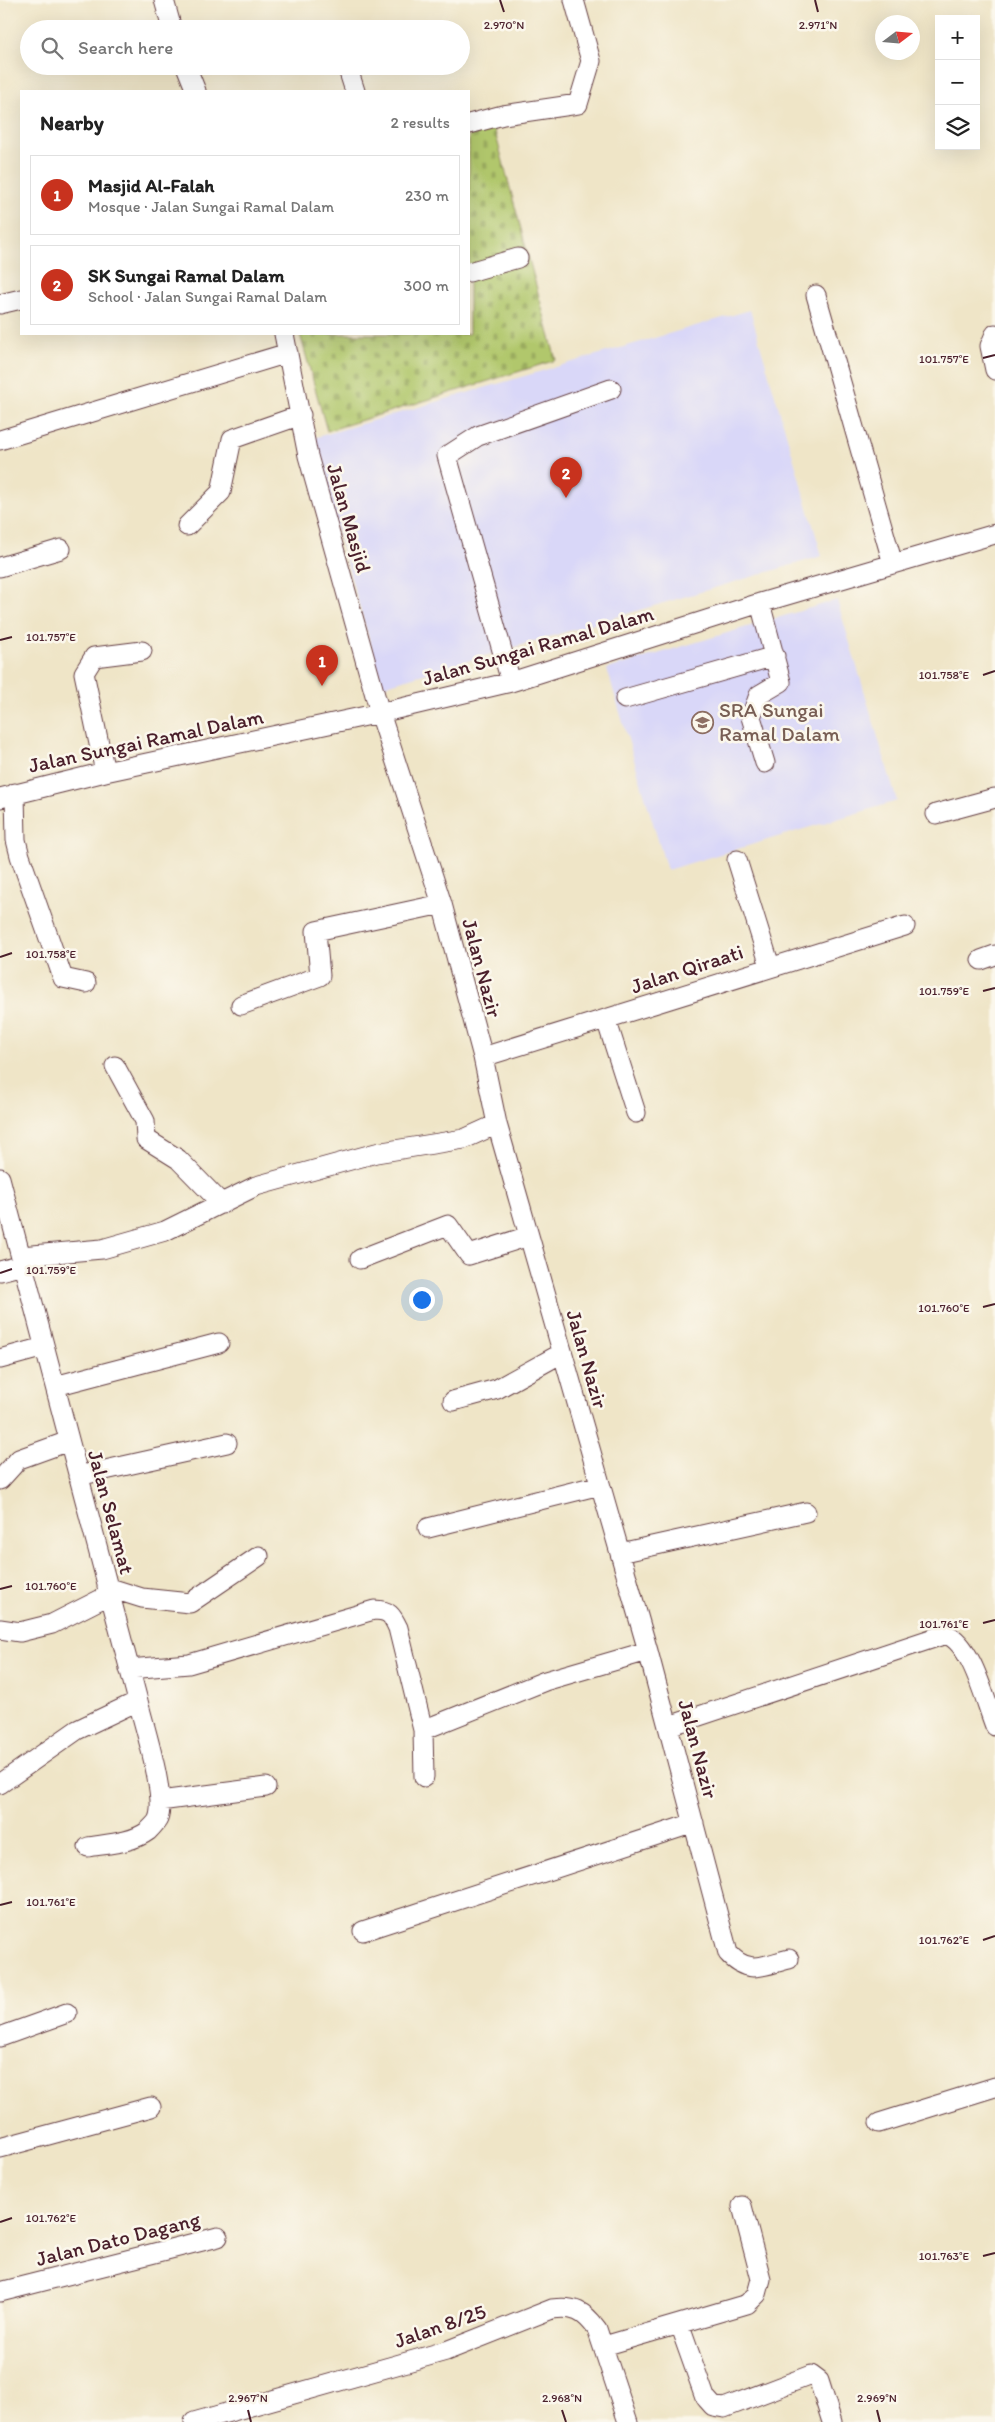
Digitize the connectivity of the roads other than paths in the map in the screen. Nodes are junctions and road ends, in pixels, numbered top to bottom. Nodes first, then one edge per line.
1 (164, 0) edge
2 (574, 0) edge
3 (170, 20) edge
4 (190, 75) edge
5 (351, 75) edge
6 (196, 90) edge
7 (355, 90) edge
8 (470, 124) edge
9 (518, 258) dead end
10 (470, 272) edge
11 (816, 295) dead end
12 (20, 299) edge
13 (0, 304) edge
14 (995, 334) edge
15 (284, 335) edge
16 (288, 353) junction
17 (995, 370) edge
18 (611, 388) dead end
19 (301, 415) junction
20 (0, 440) edge
21 (186, 526) dead end
22 (995, 534) edge
23 (61, 549) dead end
24 (893, 564) junction
25 (0, 567) edge
26 (760, 603) junction
27 (142, 651) dead end
28 (775, 656) junction
29 (511, 682) junction
30 (625, 699) dead end
31 (380, 713) junction
32 (765, 763) dead end
33 (105, 772) junction
34 (8, 796) edge
35 (995, 798) edge
36 (936, 814) dead end
37 (737, 860) dead end
38 (442, 904) junction
39 (905, 926) dead end
40 (770, 966) junction
41 (86, 983) dead end
42 (241, 1005) dead end
43 (606, 1018) junction
44 (482, 1057) junction
45 (115, 1066) dead end
46 (636, 1113) dead end
47 (496, 1124) junction
48 (0, 1178) edge
49 (222, 1204) junction
50 (529, 1236) junction
51 (360, 1259) dead end
52 (22, 1260) junction
53 (0, 1271) edge
54 (219, 1343) dead end
55 (44, 1347) junction
56 (562, 1353) junction
57 (0, 1359) edge
58 (55, 1386) junction
59 (453, 1401) dead end
60 (69, 1441) junction
61 (227, 1443) dead end
62 (78, 1476) junction
63 (0, 1480) edge
64 (600, 1485) junction
65 (806, 1512) dead end
66 (428, 1528) dead end
67 (620, 1553) junction
68 (259, 1556) dead end
69 (108, 1591) junction
70 (0, 1629) edge
71 (648, 1651) junction
72 (129, 1669) junction
73 (138, 1701) junction
74 (669, 1726) junction
75 (995, 1726) edge
76 (423, 1730) junction
77 (424, 1778) dead end
78 (0, 1784) edge
79 (266, 1787) dead end
80 (160, 1801) junction
81 (694, 1823) junction
82 (88, 1846) dead end
83 (363, 1931) dead end
84 (789, 1958) dead end
85 (68, 2013) dead end
86 (0, 2037) edge
87 (995, 2086) edge
88 (151, 2107) dead end
89 (879, 2123) dead end
90 (0, 2148) edge
91 (742, 2206) dead end
92 (218, 2237) dead end
93 (0, 2292) edge
94 (679, 2324) junction
95 (604, 2346) junction
96 (194, 2422) edge
97 (628, 2422) edge
98 (832, 2422) edge

1 - 3 street
2 - 8 street
4 - 6 street
5 - 7 street
9 - 10 street
11 - 24 street
12 - 13 street
14 - 17 street
15 - 16 street, Jalan Masjid
16 - 19 street, Jalan Masjid
16 - 20 street
18 - 29 street
19 - 21 street
19 - 31 street, Jalan Masjid
22 - 24 street, Jalan Sungai Ramal Dalam
23 - 25 street
24 - 26 street, Jalan Sungai Ramal Dalam
26 - 28 street
26 - 29 street, Jalan Sungai Ramal Dalam
27 - 33 street
28 - 30 street
28 - 32 street
29 - 31 street, Jalan Sungai Ramal Dalam
31 - 33 street, Jalan Sungai Ramal Dalam
31 - 38 street, Jalan Nazir
33 - 34 street, Jalan Sungai Ramal Dalam
34 - 41 street
35 - 36 street
37 - 40 street
38 - 42 street
38 - 44 street, Jalan Nazir
39 - 40 street, Jalan Qiraati
40 - 43 street, Jalan Qiraati
43 - 44 street, Jalan Qiraati
43 - 46 street
44 - 47 street, Jalan Nazir
45 - 49 street
47 - 49 street
47 - 50 street, Jalan Nazir
48 - 52 street, Jalan Selamat
49 - 52 street
50 - 51 street
50 - 56 street, Jalan Nazir
52 - 53 street
52 - 55 street, Jalan Selamat
54 - 58 street
55 - 57 street
55 - 58 street, Jalan Selamat
56 - 59 street
56 - 64 street, Jalan Nazir
58 - 60 street, Jalan Selamat
60 - 62 street, Jalan Selamat
60 - 63 street
61 - 62 street
62 - 69 street, Jalan Selamat
64 - 66 street
64 - 67 street, Jalan Nazir
65 - 67 street
67 - 71 street, Jalan Nazir
68 - 69 street
69 - 70 street
69 - 72 street, Jalan Selamat
71 - 74 street, Jalan Nazir
71 - 76 street
72 - 73 street, Jalan Selamat
72 - 76 street
73 - 78 street
73 - 80 street, Jalan Selamat
74 - 75 street
74 - 81 street, Jalan Nazir
76 - 77 street
79 - 80 street
80 - 82 street
81 - 83 street
81 - 84 street, Jalan Nazir
85 - 86 street
87 - 89 street
88 - 90 street
91 - 94 street
92 - 93 street, Jalan Dato Dagang
94 - 95 street
94 - 98 street
95 - 96 street, Jalan 8/25
95 - 97 street, Jalan 8/25

